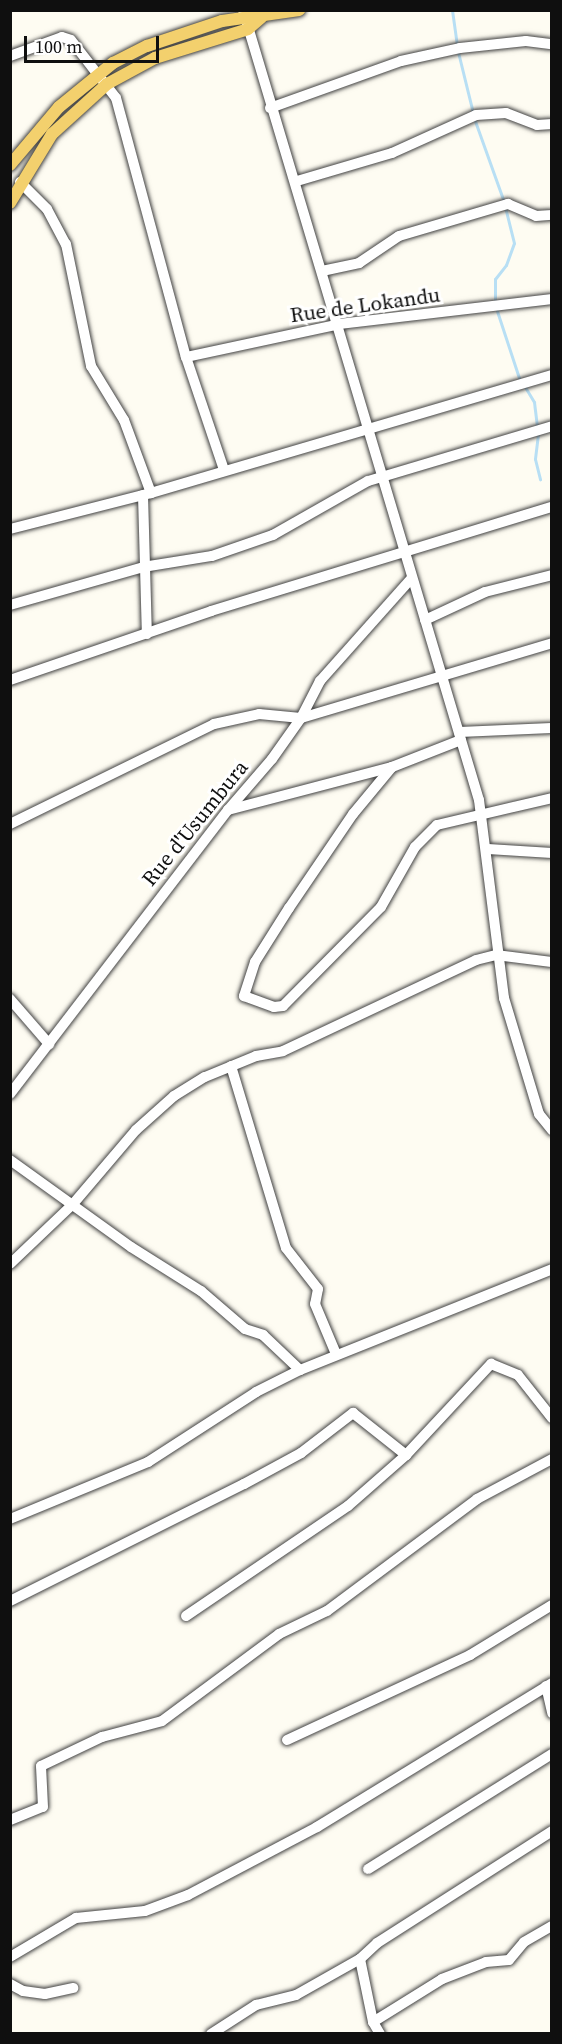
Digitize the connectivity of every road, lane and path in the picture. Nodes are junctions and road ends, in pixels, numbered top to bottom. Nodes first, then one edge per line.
1 (299, 10) edge
2 (244, 13) edge
3 (262, 17) junction
4 (248, 29) junction
5 (552, 44) edge
6 (10, 56) edge
7 (97, 74) junction
8 (107, 84) junction
9 (270, 108) junction
10 (552, 124) edge
11 (10, 165) edge
12 (297, 181) junction
13 (20, 182) junction
14 (10, 203) edge
15 (552, 214) edge
16 (322, 271) junction
17 (552, 299) edge
18 (340, 324) junction
19 (186, 357) junction
20 (552, 375) edge
21 (552, 426) edge
22 (370, 429) junction
23 (224, 470) junction
24 (385, 478) junction
25 (147, 494) junction
26 (552, 507) edge
27 (10, 529) edge
28 (405, 554) junction
29 (143, 567) junction
30 (552, 575) edge
31 (411, 579) junction
32 (10, 605) edge
33 (425, 620) junction
34 (147, 634) junction
35 (552, 643) edge
36 (444, 676) junction
37 (10, 680) edge
38 (301, 718) junction
39 (552, 728) edge
40 (460, 736) junction
41 (392, 766) junction
42 (552, 798) edge
43 (228, 810) junction
44 (482, 816) junction
45 (10, 824) edge
46 (488, 849) junction
47 (552, 854) edge
48 (496, 955) junction
49 (552, 962) edge
50 (10, 999) edge
51 (49, 1044) junction
52 (231, 1066) junction
53 (10, 1094) edge
54 (552, 1130) edge
55 (10, 1160) edge
56 (73, 1204) junction
57 (10, 1264) edge
58 (552, 1269) edge
59 (336, 1354) junction
60 (300, 1370) junction
61 (552, 1418) edge
62 (406, 1455) junction
63 (552, 1459) edge
64 (10, 1519) edge
65 (10, 1601) edge
66 (552, 1605) edge
67 (186, 1616) dead end
68 (549, 1685) edge
69 (552, 1713) edge
70 (288, 1740) dead end
71 (552, 1754) edge
72 (10, 1820) edge
73 (552, 1831) edge
74 (368, 1869) dead end
75 (552, 1926) edge
76 (10, 1957) edge
77 (360, 1959) junction
78 (10, 1984) edge
79 (73, 1988) dead end
80 (373, 2022) junction
81 (211, 2034) edge
82 (380, 2034) edge

1 - 3 main road
2 - 3 main road
2 - 4 street
2 - 7 main road
3 - 4 main road
4 - 8 main road
4 - 9 street
5 - 9 street
6 - 7 street
7 - 8 street
7 - 11 main road
8 - 13 main road
8 - 19 street
9 - 12 street
10 - 12 street
12 - 16 street
13 - 14 main road
13 - 25 street
15 - 16 street
16 - 18 street
17 - 18 street, Rue de Lokandu
18 - 19 street, Rue de Lokandu
18 - 22 street
19 - 23 street
20 - 22 street
21 - 24 street
22 - 23 street
22 - 24 street
23 - 25 street
24 - 28 street
24 - 29 street
25 - 27 street
25 - 29 street
26 - 28 street
28 - 31 street
28 - 34 street
29 - 32 street
29 - 34 street
30 - 33 street
31 - 33 street
31 - 38 street, Rue d'Usumbura
33 - 36 street
34 - 37 street
35 - 36 street
36 - 38 street
36 - 40 street
38 - 43 street, Rue d'Usumbura
38 - 45 street
39 - 40 street
40 - 41 street
40 - 44 street
41 - 43 street
41 - 44 street
42 - 44 street
43 - 51 street, Rue d'Usumbura
44 - 46 street
46 - 47 street
46 - 48 street
48 - 49 street
48 - 52 street
48 - 54 street
50 - 51 street
51 - 53 street, Rue d'Usumbura
52 - 56 street
52 - 59 street
55 - 56 street
56 - 57 street
56 - 60 street
58 - 59 street
59 - 60 street
60 - 64 street
61 - 62 street
62 - 65 street
62 - 67 street
63 - 72 street
66 - 70 street
68 - 69 street
68 - 76 street
71 - 74 street
73 - 77 street
75 - 80 street
77 - 80 street
77 - 81 street
78 - 79 street
80 - 82 street

